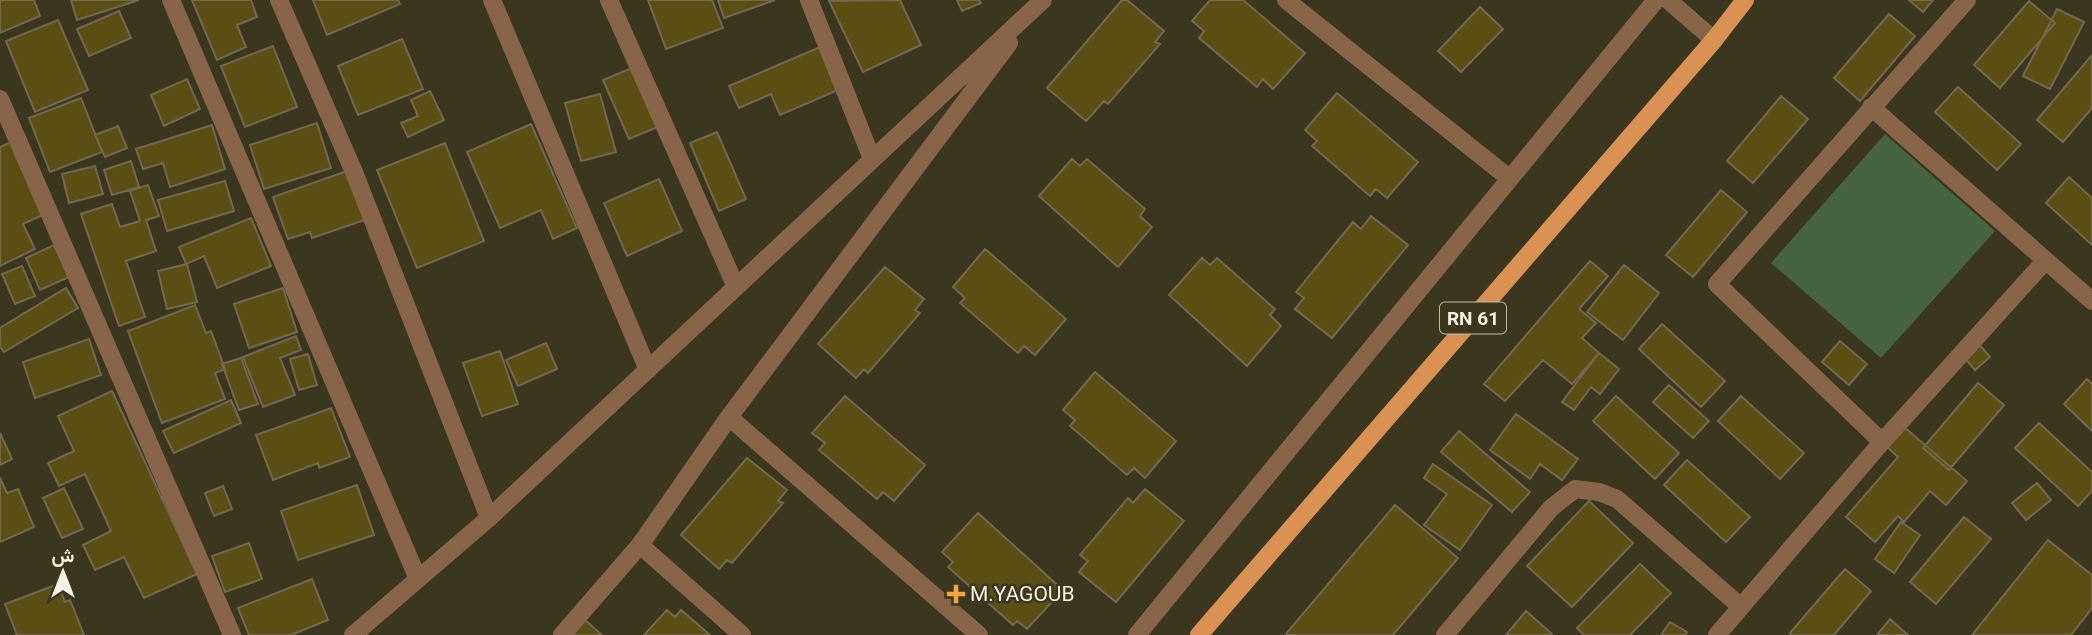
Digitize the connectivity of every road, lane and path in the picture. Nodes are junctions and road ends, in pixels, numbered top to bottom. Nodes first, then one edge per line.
1 (171, 0) edge
2 (279, 0) edge
3 (492, 0) edge
4 (609, 0) edge
5 (809, 0) edge
6 (1286, 0) edge
7 (1656, 0) edge
8 (1668, 0) edge
9 (1745, 0) edge
10 (1967, 0) edge
11 (1039, 2) edge
12 (1714, 40) junction
13 (0, 99) edge
14 (1871, 107) junction
15 (872, 159) junction
16 (1509, 178) junction
17 (2045, 261) junction
18 (736, 287) junction
19 (2092, 301) edge
20 (648, 370) junction
21 (729, 417) junction
22 (1882, 442) junction
23 (489, 518) junction
24 (640, 545) junction
25 (418, 579) junction
26 (1740, 606) junction
27 (232, 635) edge
28 (353, 635) edge
29 (562, 635) edge
30 (742, 635) edge
31 (979, 635) edge
32 (1137, 635) edge
33 (1199, 635) edge
34 (1445, 635) edge
35 (1717, 635) edge

1 - 25 street
2 - 23 street
3 - 20 street
4 - 18 street
5 - 15 street
6 - 16 street
7 - 16 street
8 - 12 street
9 - 12 main road, RN 61
10 - 14 street
11 - 15 street
11 - 21 street
12 - 33 main road, RN 61
13 - 27 street
14 - 17 street
14 - 22 street
15 - 18 street
16 - 32 street
17 - 19 street
17 - 22 street
18 - 20 street
20 - 23 street
21 - 24 street
21 - 31 street
22 - 26 street
23 - 25 street
24 - 29 street
24 - 30 street
25 - 28 street
26 - 34 street
26 - 35 street

